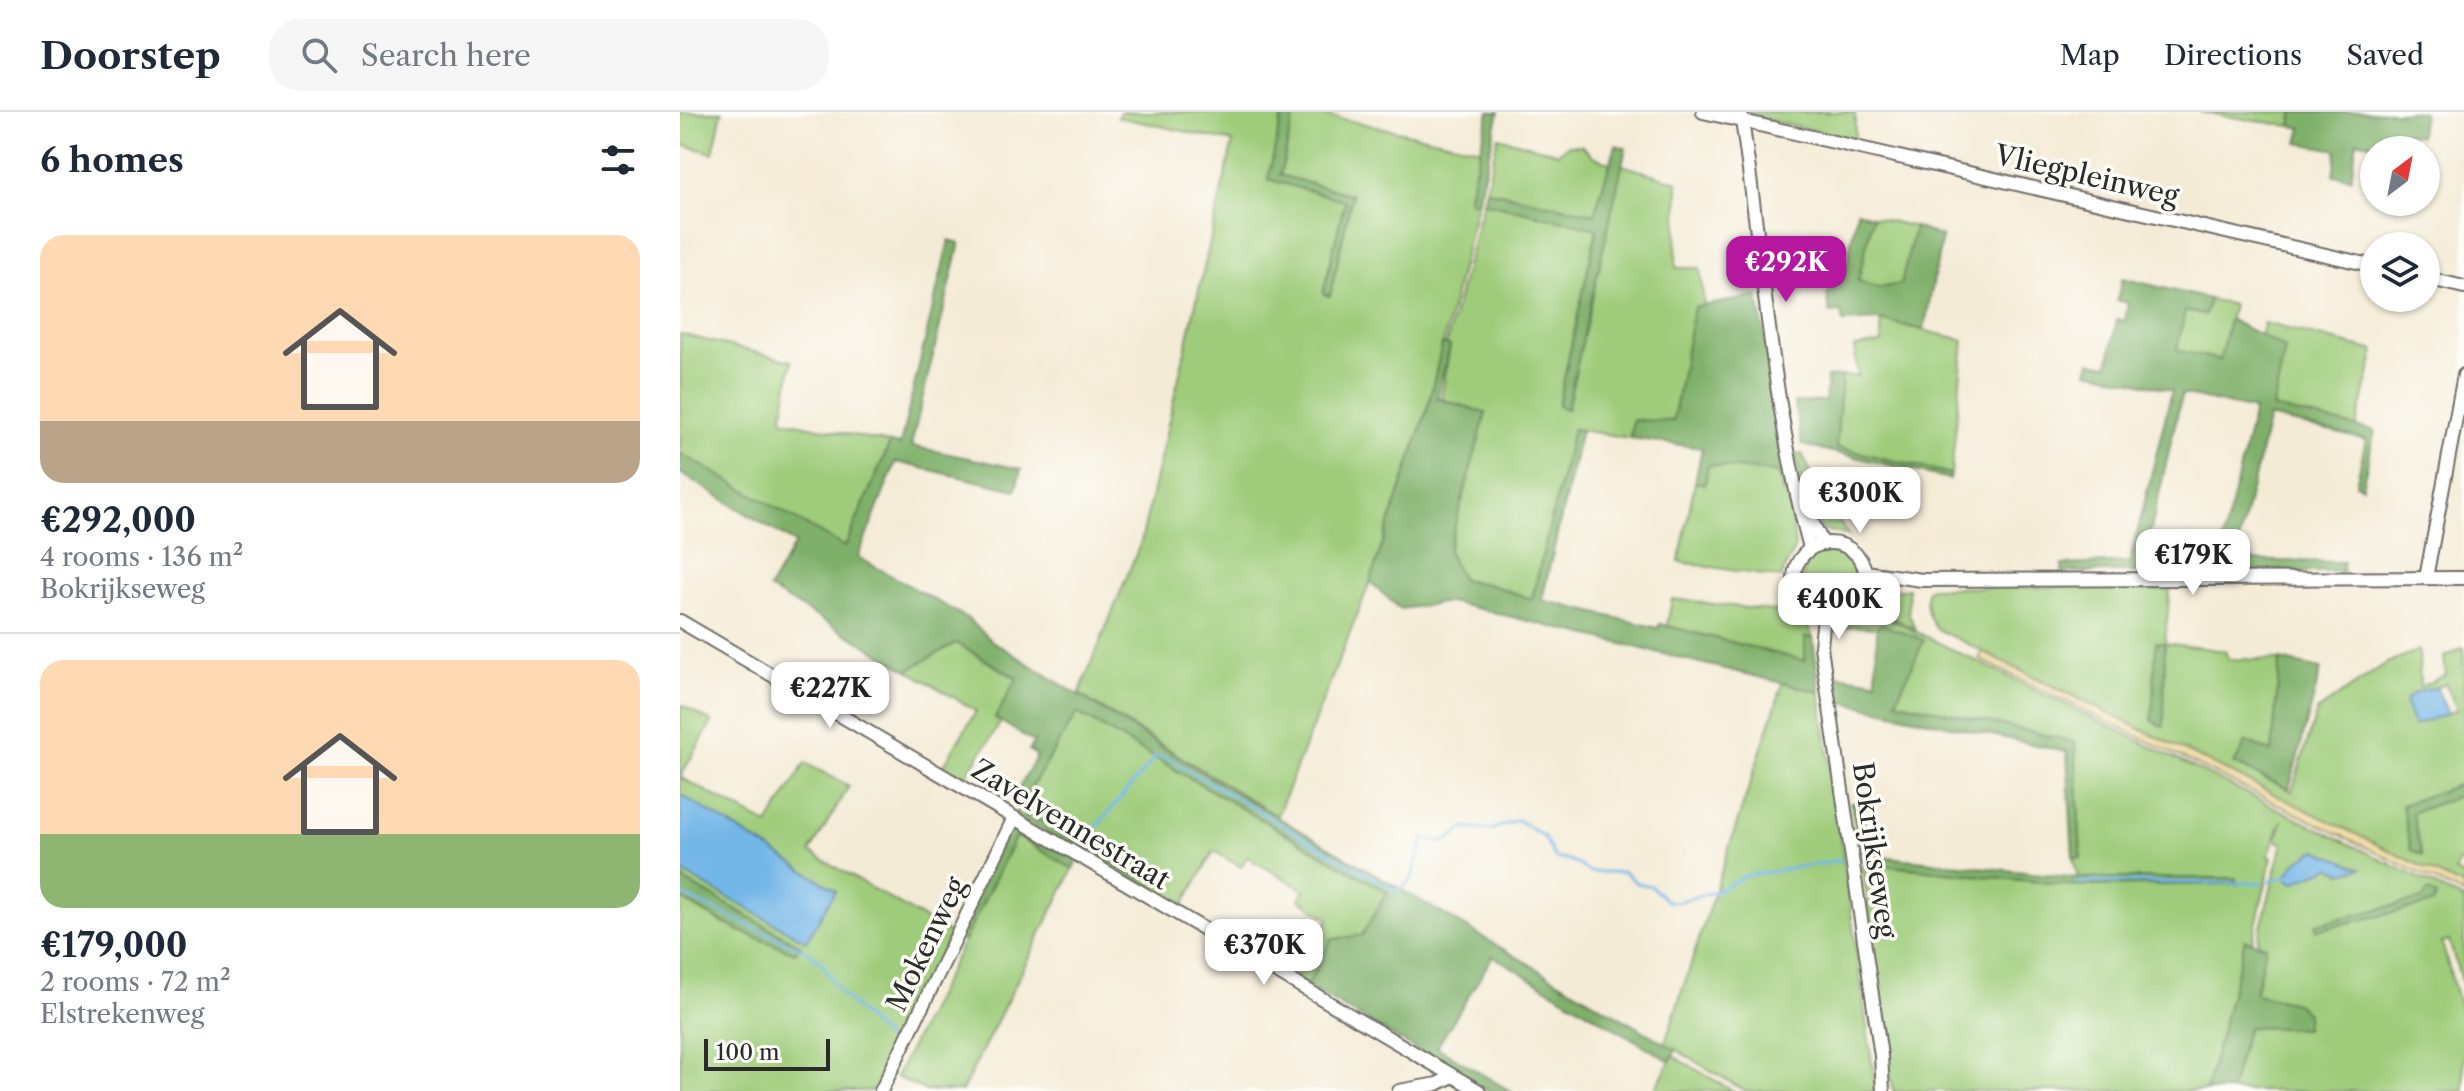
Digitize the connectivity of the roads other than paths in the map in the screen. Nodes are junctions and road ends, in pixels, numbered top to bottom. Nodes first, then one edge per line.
1 (1703, 112) edge
2 (1741, 116) edge
3 (2360, 263) edge
4 (2440, 281) edge
5 (2464, 287) edge
6 (2464, 375) edge
7 (1798, 493) junction
8 (1823, 544) junction
9 (1810, 548) junction
10 (1865, 572) junction
11 (2426, 578) junction
12 (2464, 578) edge
13 (1910, 580) junction
14 (1865, 588) junction
15 (1824, 615) junction
16 (680, 621) edge
17 (1014, 818) junction
18 (1453, 1076) junction
19 (881, 1091) edge
20 (1399, 1091) edge
21 (1479, 1091) edge
22 (1883, 1091) edge

1 - 2 street, Vliegpleinweg
2 - 3 street, Vliegpleinweg
2 - 7 street
4 - 5 street
6 - 11 street
7 - 8 street
7 - 9 street
8 - 9 street
8 - 10 street
9 - 15 street
10 - 13 street
10 - 14 street
11 - 12 street
11 - 13 street
13 - 14 street
14 - 15 street
15 - 22 street, Bokrijkseweg
16 - 17 street, Zavelvennestraat
17 - 18 street, Zavelvennestraat
17 - 19 street, Mokenweg
18 - 20 street
18 - 21 street, Zavelvennestraat

